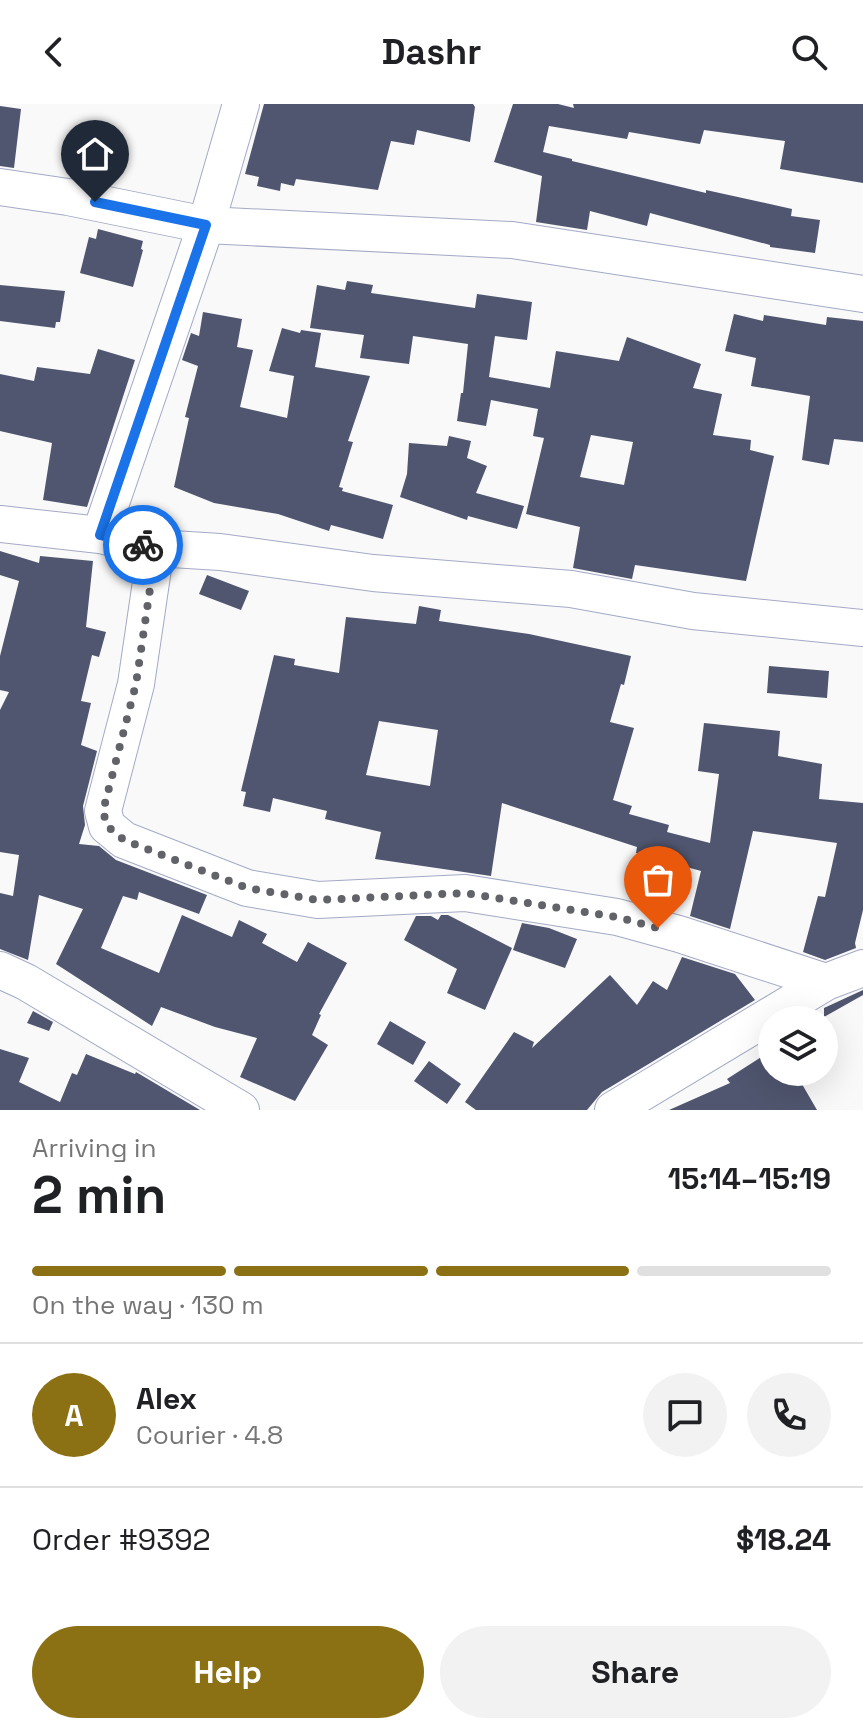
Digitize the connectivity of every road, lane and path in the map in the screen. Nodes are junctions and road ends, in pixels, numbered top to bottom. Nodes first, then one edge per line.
1 (241, 104) edge
2 (0, 187) edge
3 (206, 225) junction
4 (863, 294) edge
5 (0, 524) edge
6 (100, 535) junction
7 (156, 548) junction
8 (863, 628) edge
9 (863, 968) edge
10 (0, 970) edge
11 (826, 982) junction
12 (241, 1110) edge
13 (613, 1110) edge

1 - 3 street
2 - 3 street
3 - 4 street
3 - 6 street
5 - 6 street
6 - 7 street
7 - 8 street
7 - 11 street
9 - 11 street
10 - 12 street
11 - 13 street

